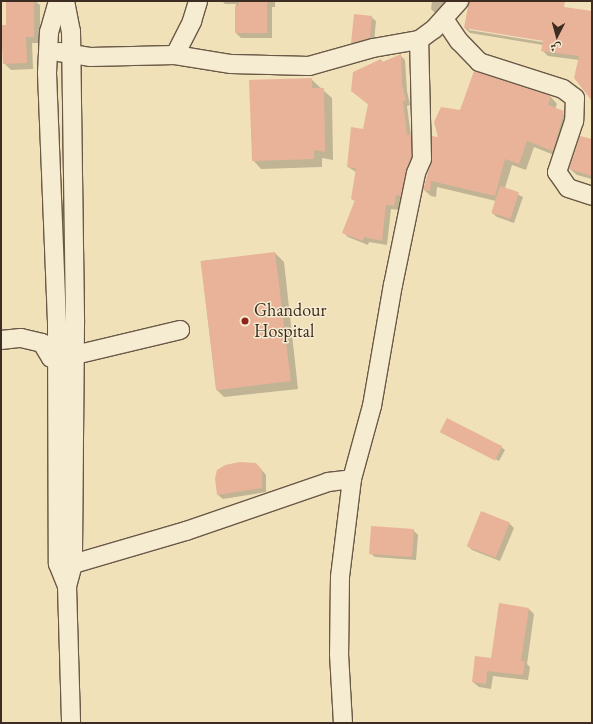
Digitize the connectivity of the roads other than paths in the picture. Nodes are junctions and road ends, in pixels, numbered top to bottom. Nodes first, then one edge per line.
1 (58, 1) edge
2 (65, 1) edge
3 (198, 1) edge
4 (458, 2) edge
5 (444, 19) junction
6 (419, 40) junction
7 (47, 52) junction
8 (70, 53) junction
9 (175, 55) junction
10 (90, 57) junction
11 (70, 71) junction
12 (47, 73) junction
13 (592, 196) edge
14 (75, 324) junction
15 (57, 325) junction
16 (180, 330) dead end
17 (1, 340) edge
18 (42, 344) junction
19 (69, 359) junction
20 (352, 479) junction
21 (65, 564) junction
22 (71, 723) edge
23 (343, 723) edge

1 - 7 street
2 - 8 street
3 - 9 street
4 - 5 street
5 - 6 street
5 - 13 street
6 - 9 street
6 - 20 street
7 - 8 street
7 - 12 street
8 - 10 street
8 - 11 street
9 - 10 street
10 - 11 street
11 - 12 street
11 - 14 street
12 - 15 street
14 - 15 street
14 - 19 street
15 - 18 street
15 - 19 street
16 - 19 street
17 - 18 street
18 - 19 street
19 - 21 street
20 - 21 street
20 - 23 street
21 - 22 street

